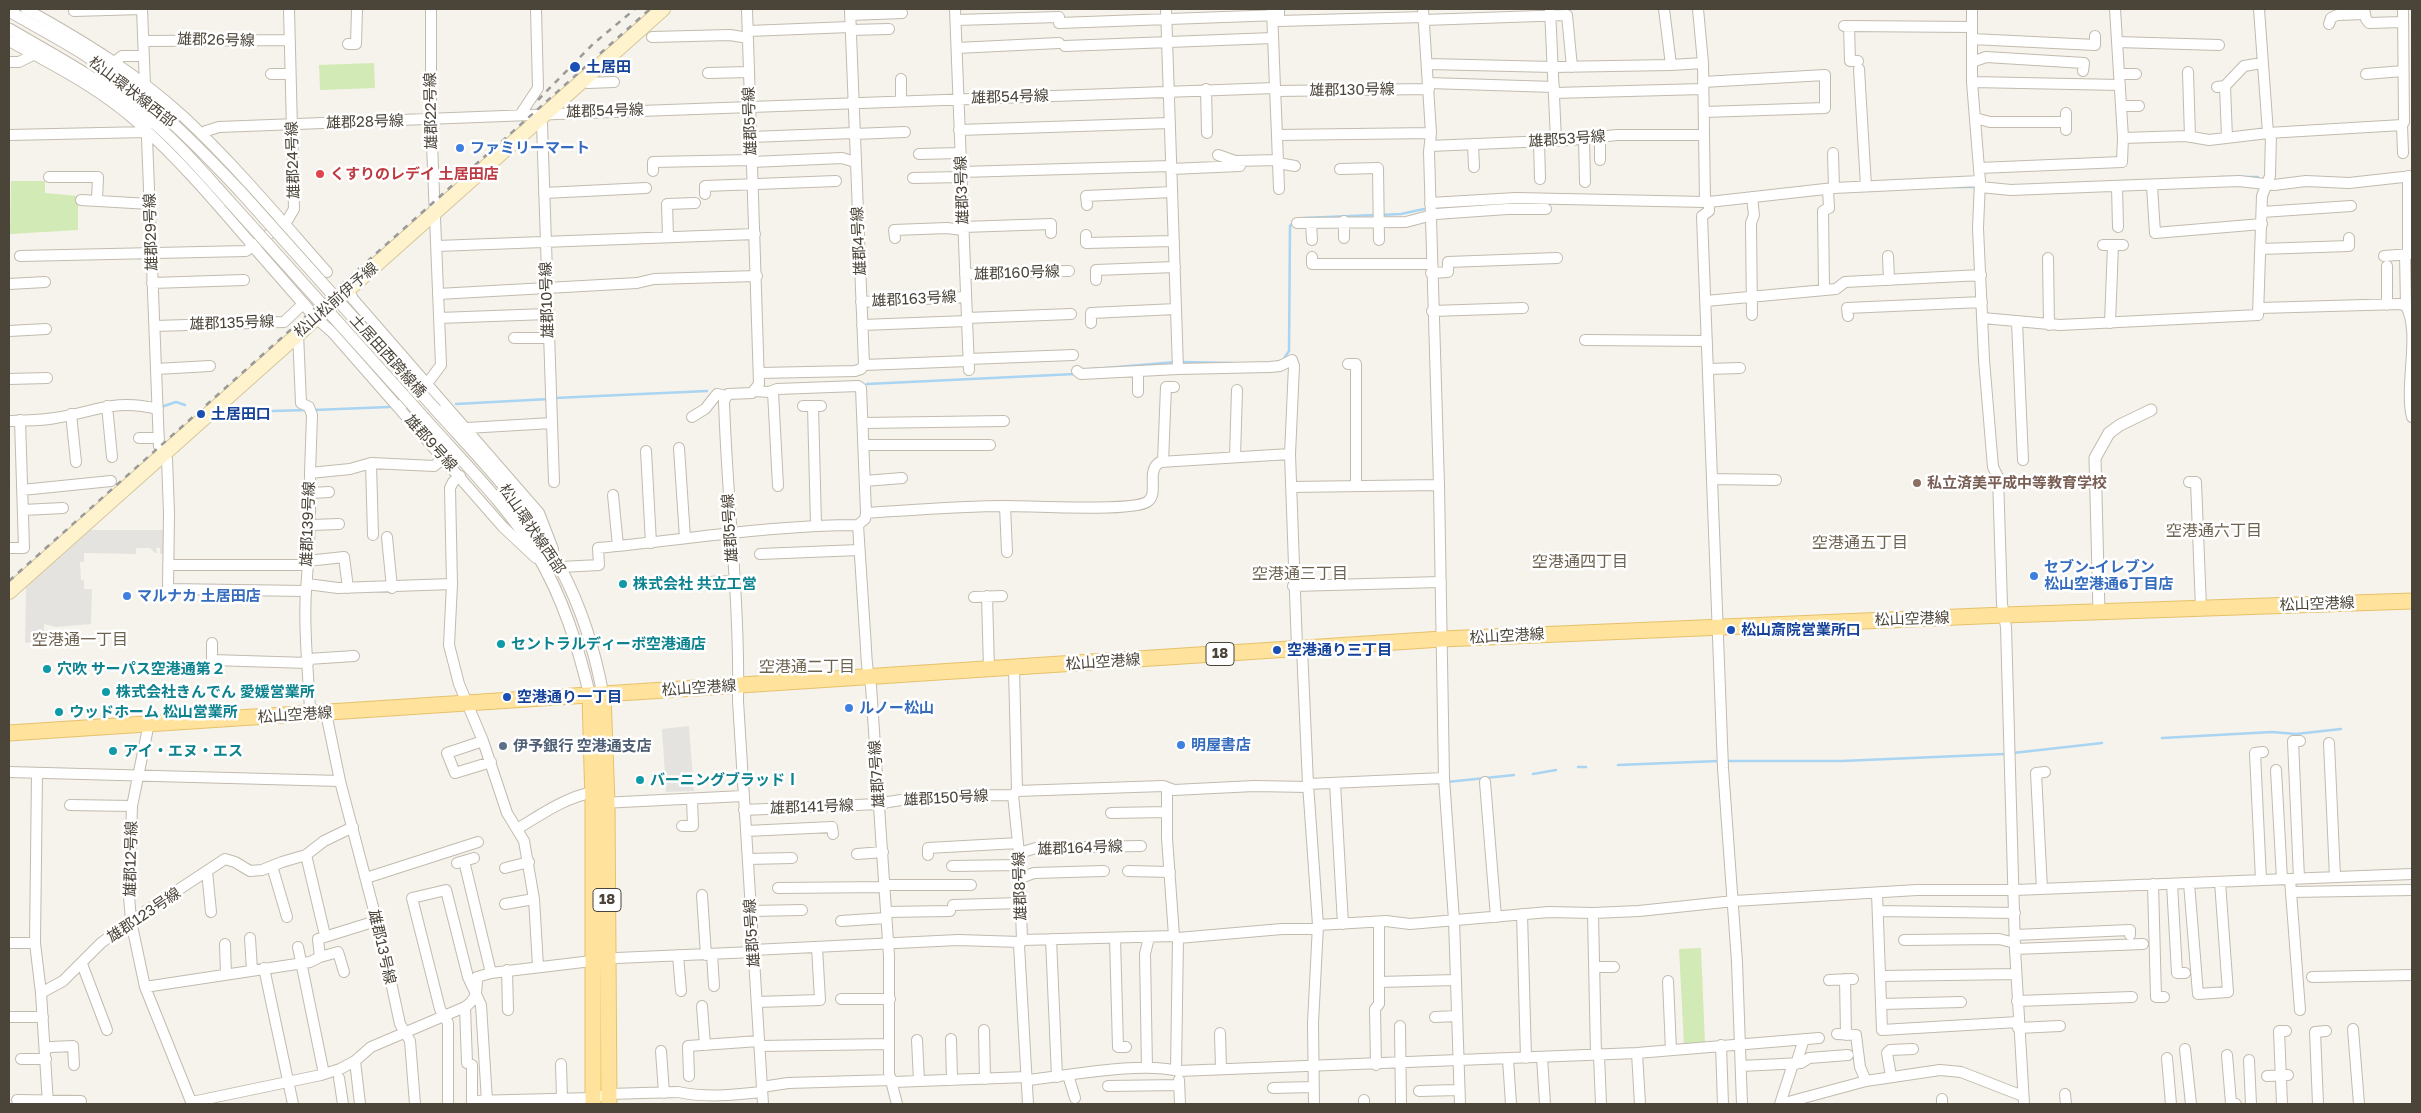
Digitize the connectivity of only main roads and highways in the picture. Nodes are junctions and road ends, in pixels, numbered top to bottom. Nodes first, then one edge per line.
1 (663, 9) edge
2 (9, 592) edge
3 (2412, 601) edge
4 (597, 695) junction
5 (9, 728) edge
6 (30, 731) junction
7 (9, 734) edge
8 (598, 799) junction
9 (609, 1099) edge
10 (593, 1101) edge

1 - 2 main road, 松山松前伊予線
3 - 4 main road, 松山空港線 / 18
4 - 6 main road, 松山空港線 / 18
4 - 8 main road, 18
5 - 6 main road, 松山空港線 / 18
6 - 7 main road, 松山空港線 / 18
8 - 9 main road, 18
8 - 10 main road, 18

